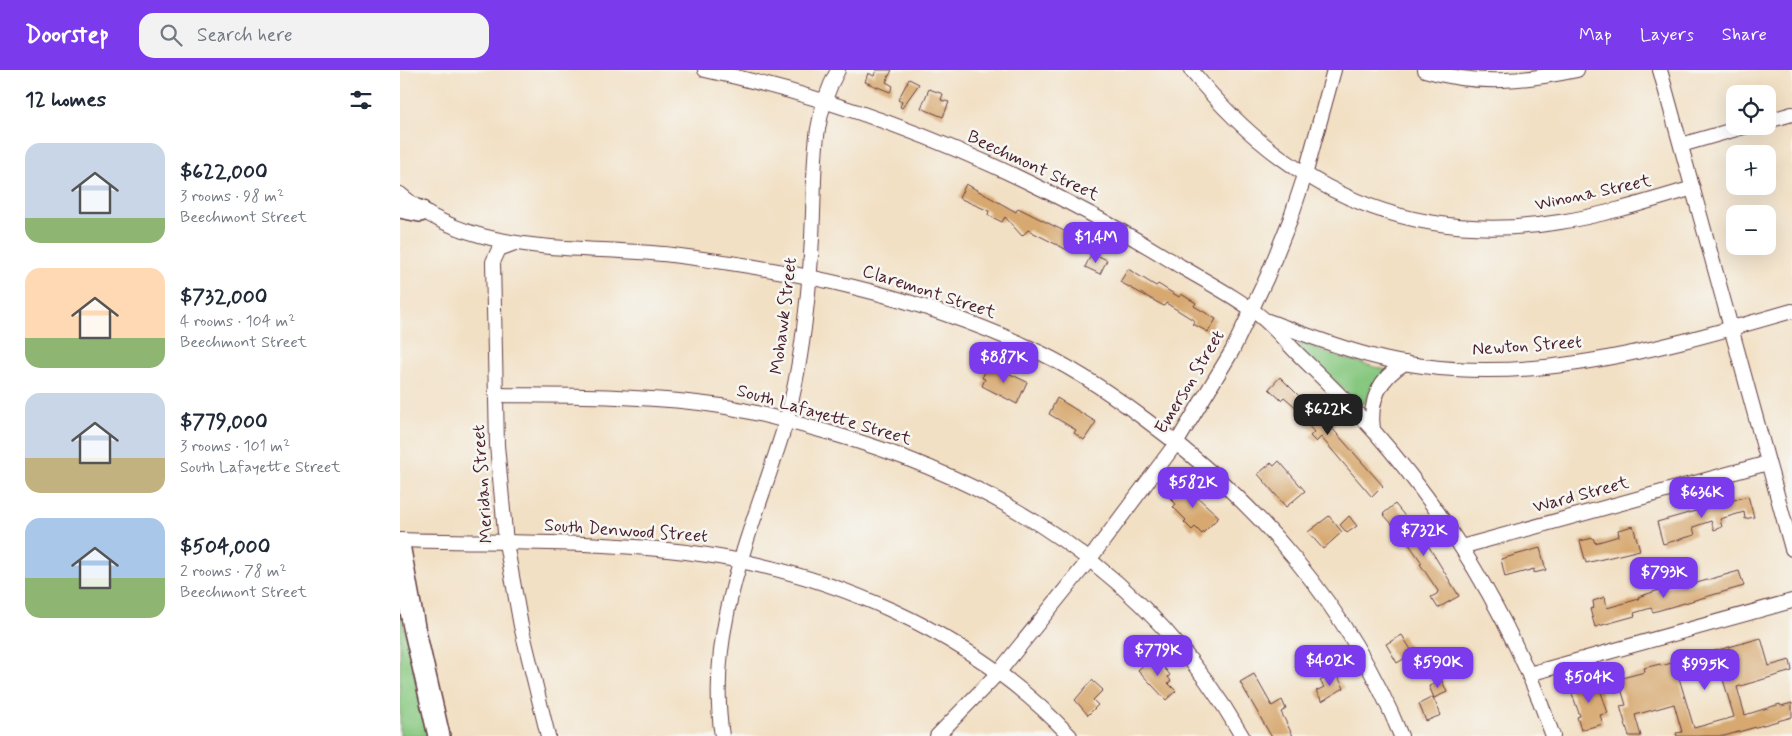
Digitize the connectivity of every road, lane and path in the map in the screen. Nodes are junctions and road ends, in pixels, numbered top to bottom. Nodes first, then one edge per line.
1 (705, 70) edge
2 (838, 70) edge
3 (1191, 70) edge
4 (1334, 70) edge
5 (1425, 70) edge
6 (1577, 70) edge
7 (1660, 70) edge
8 (824, 101) junction
9 (1792, 114) edge
10 (1776, 119) edge
11 (1726, 132) edge
12 (1681, 145) junction
13 (1305, 175) junction
14 (1693, 188) junction
15 (400, 194) edge
16 (410, 209) edge
17 (519, 242) junction
18 (809, 275) junction
19 (1252, 311) junction
20 (1792, 311) edge
21 (1265, 320) junction
22 (1730, 329) junction
23 (1405, 363) junction
24 (496, 395) junction
25 (786, 421) junction
26 (1373, 430) junction
27 (1177, 442) junction
28 (1768, 463) junction
29 (400, 540) edge
30 (506, 543) junction
31 (1461, 547) junction
32 (1792, 549) edge
33 (400, 550) edge
34 (1089, 560) junction
35 (740, 562) junction
36 (1792, 601) edge
37 (998, 673) junction
38 (1529, 674) junction
39 (439, 736) edge
40 (548, 736) edge
41 (722, 736) edge
42 (937, 736) edge
43 (1070, 736) edge
44 (1242, 736) edge
45 (1401, 736) edge
46 (1553, 736) edge

1 - 8 street, Beechmont Street
2 - 8 street
3 - 13 street, Winona Street
4 - 13 street, Emerson Street
5 - 6 street
7 - 12 street
8 - 18 street, Mohawk Street
8 - 19 street, Beechmont Street
9 - 10 street
11 - 12 street
12 - 14 street
13 - 14 street, Winona Street
13 - 19 street, Emerson Street
14 - 22 street
15 - 16 street, Claremont Street
16 - 17 street, Claremont Street
17 - 18 street, Claremont Street
17 - 24 street, Meridan Street
18 - 25 street, Mohawk Street
18 - 27 street, Claremont Street
19 - 21 street, Beechmont Street
19 - 27 street, Emerson Street
20 - 22 street, Newton Street
21 - 23 street, Newton Street
21 - 26 street, Beechmont Street
22 - 23 street, Newton Street
22 - 28 street
23 - 26 street
24 - 25 street, South Lafayette Street
24 - 30 street, Meridan Street
25 - 34 street, South Lafayette Street
25 - 35 street, Mohawk Street
26 - 31 street, Beechmont Street
27 - 34 street, Emerson Street
27 - 45 street, Claremont Street
28 - 31 street, Ward Street
28 - 32 street
29 - 30 street, South Denwood Street
30 - 35 street, South Denwood Street
30 - 40 street, Meridan Street
31 - 38 street, Beechmont Street
33 - 39 main road
34 - 37 street, Emerson Street
34 - 44 street, South Lafayette Street
35 - 37 street, South Denwood Street
35 - 41 street, Mohawk Street
36 - 38 street
37 - 42 street, Emerson Street
37 - 43 street, South Denwood Street
38 - 46 street, Beechmont Street

